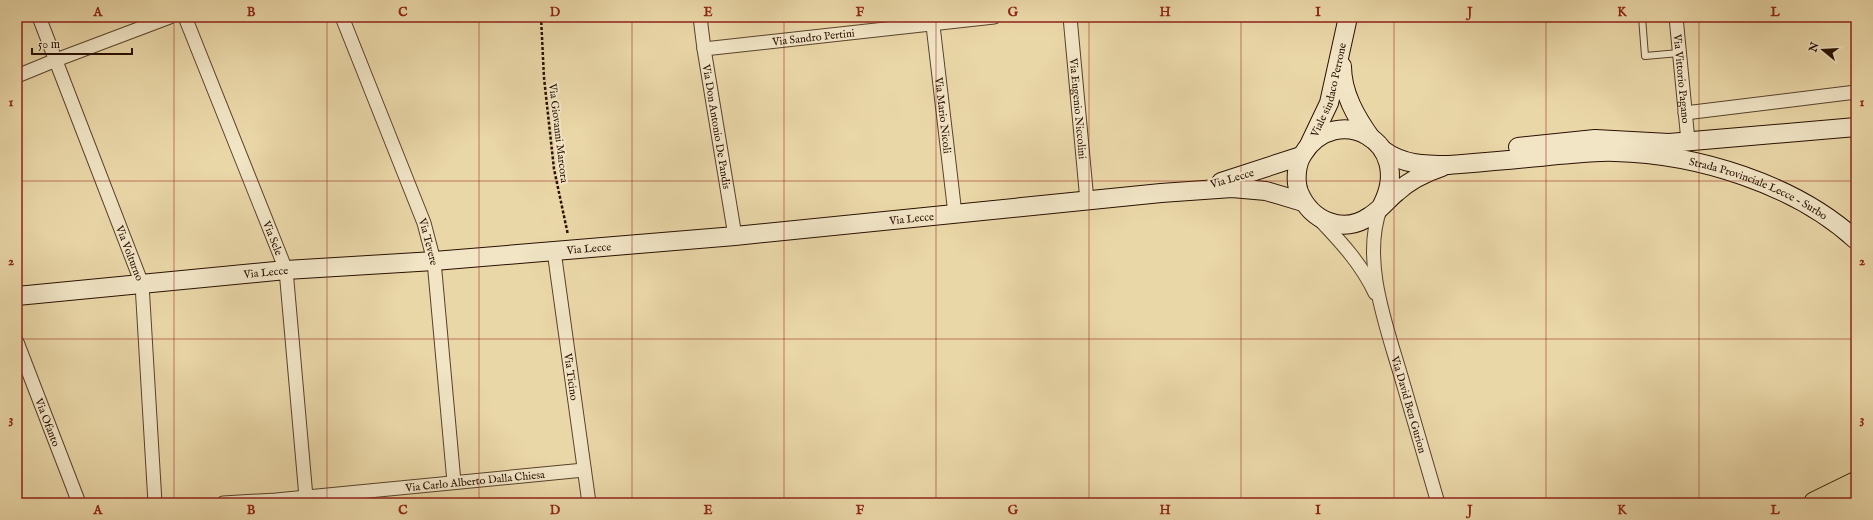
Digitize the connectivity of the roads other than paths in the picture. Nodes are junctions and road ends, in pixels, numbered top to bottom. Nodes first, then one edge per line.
1 (39, 17) edge
2 (170, 17) edge
3 (185, 17) edge
4 (342, 17) edge
5 (700, 17) edge
6 (994, 17) edge
7 (1070, 17) edge
8 (1642, 17) edge
9 (1676, 17) edge
10 (932, 21) edge
11 (1346, 25) edge
12 (704, 49) junction
13 (1679, 53) junction
14 (56, 60) junction
15 (17, 76) edge
16 (1856, 92) edge
17 (1685, 113) junction
18 (1856, 126) edge
19 (1688, 141) junction
20 (1377, 144) junction
21 (1305, 151) junction
22 (1449, 165) junction
23 (1161, 193) junction
24 (1087, 201) junction
25 (1382, 205) junction
26 (1308, 208) junction
27 (955, 214) junction
28 (735, 236) junction
29 (1856, 240) edge
30 (554, 251) junction
31 (434, 260) junction
32 (286, 270) junction
33 (142, 284) junction
34 (17, 296) edge
35 (1381, 306) junction
36 (17, 342) edge
37 (584, 470) junction
38 (454, 482) junction
39 (1856, 483) edge
40 (306, 497) junction
41 (276, 501) edge
42 (78, 503) edge
43 (155, 503) edge
44 (223, 503) edge
45 (589, 503) edge
46 (1438, 503) edge
47 (1815, 503) edge

1 - 14 street, Via Volturno
2 - 14 street
3 - 32 street, Via Sele
4 - 31 street, Via Tevere
5 - 12 street, Via Don Antonio De Pandis
6 - 10 street, Via Sandro Pertini
7 - 24 street, Via Eugenio Niccolini
8 - 13 lane
9 - 13 street, Via Vittorio Pagano
10 - 12 street, Via Sandro Pertini
10 - 27 street, Via Mario Nicoli
11 - 20 street, Viale sindaco Perrone
11 - 21 street, Viale sindaco Perrone
12 - 28 street, Via Don Antonio De Pandis
13 - 17 street, Via Vittorio Pagano
14 - 15 street
14 - 33 street, Via Volturno
16 - 17 street
17 - 19 street, Via Vittorio Pagano
18 - 19 street
19 - 20 street
20 - 21 street
20 - 22 street
20 - 25 street
21 - 23 street, Via Lecce
21 - 26 street
22 - 25 street
22 - 29 street, Strada Provinciale Lecce - Surbo
23 - 24 street, Via Lecce
23 - 26 street, Via Lecce
24 - 27 street, Via Lecce
25 - 26 street
25 - 35 street, Via David Ben Gurion
26 - 35 street, Via David Ben Gurion
27 - 28 street, Via Lecce
28 - 30 street, Via Lecce
30 - 31 street, Via Lecce
30 - 37 street, Via Ticino
31 - 32 street, Via Lecce
31 - 38 street, Via Tevere
32 - 33 street, Via Lecce
32 - 40 street, Via Sele
33 - 34 street, Via Lecce
33 - 43 street, Via Volturno
35 - 46 street, Via David Ben Gurion
36 - 42 street, Via Ofanto
37 - 38 street, Via Carlo Alberto Dalla Chiesa
37 - 45 street, Via Ticino
38 - 40 street, Via Carlo Alberto Dalla Chiesa
39 - 47 highway
40 - 41 street, Via Carlo Alberto Dalla Chiesa
41 - 44 street, Via Carlo Alberto Dalla Chiesa

